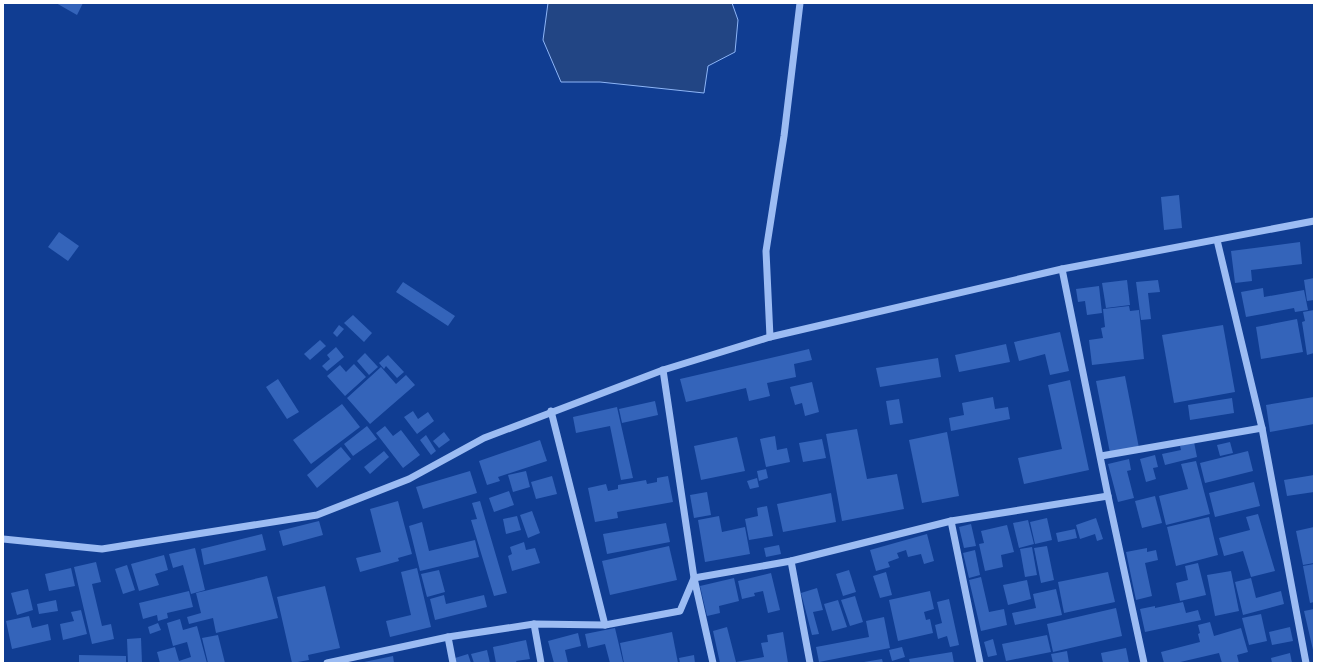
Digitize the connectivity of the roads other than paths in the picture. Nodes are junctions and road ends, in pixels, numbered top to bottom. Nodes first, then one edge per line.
1 (800, 3) edge
2 (1314, 221) edge
3 (1217, 240) junction
4 (1062, 269) junction
5 (770, 337) junction
6 (663, 370) junction
7 (551, 412) junction
8 (1262, 428) junction
9 (1101, 456) junction
10 (1108, 496) junction
11 (951, 522) junction
12 (3, 539) edge
13 (792, 562) junction
14 (694, 578) junction
15 (534, 624) junction
16 (605, 625) junction
17 (448, 637) junction
18 (327, 663) edge
19 (453, 663) edge
20 (541, 663) edge
21 (713, 663) edge
22 (810, 663) edge
23 (980, 663) edge
24 (1144, 663) edge
25 (1306, 663) edge

1 - 5 street
2 - 3 street
3 - 4 street
3 - 8 street
4 - 5 street
4 - 9 street
5 - 6 street
6 - 7 street
6 - 14 street
7 - 12 street
7 - 16 street
8 - 9 street
8 - 25 street
9 - 10 street
10 - 11 street
10 - 24 street
11 - 13 street
11 - 23 street
13 - 14 street
13 - 22 street
14 - 16 street
14 - 21 street
15 - 16 street
15 - 17 street
15 - 20 street
17 - 18 street
17 - 19 street

